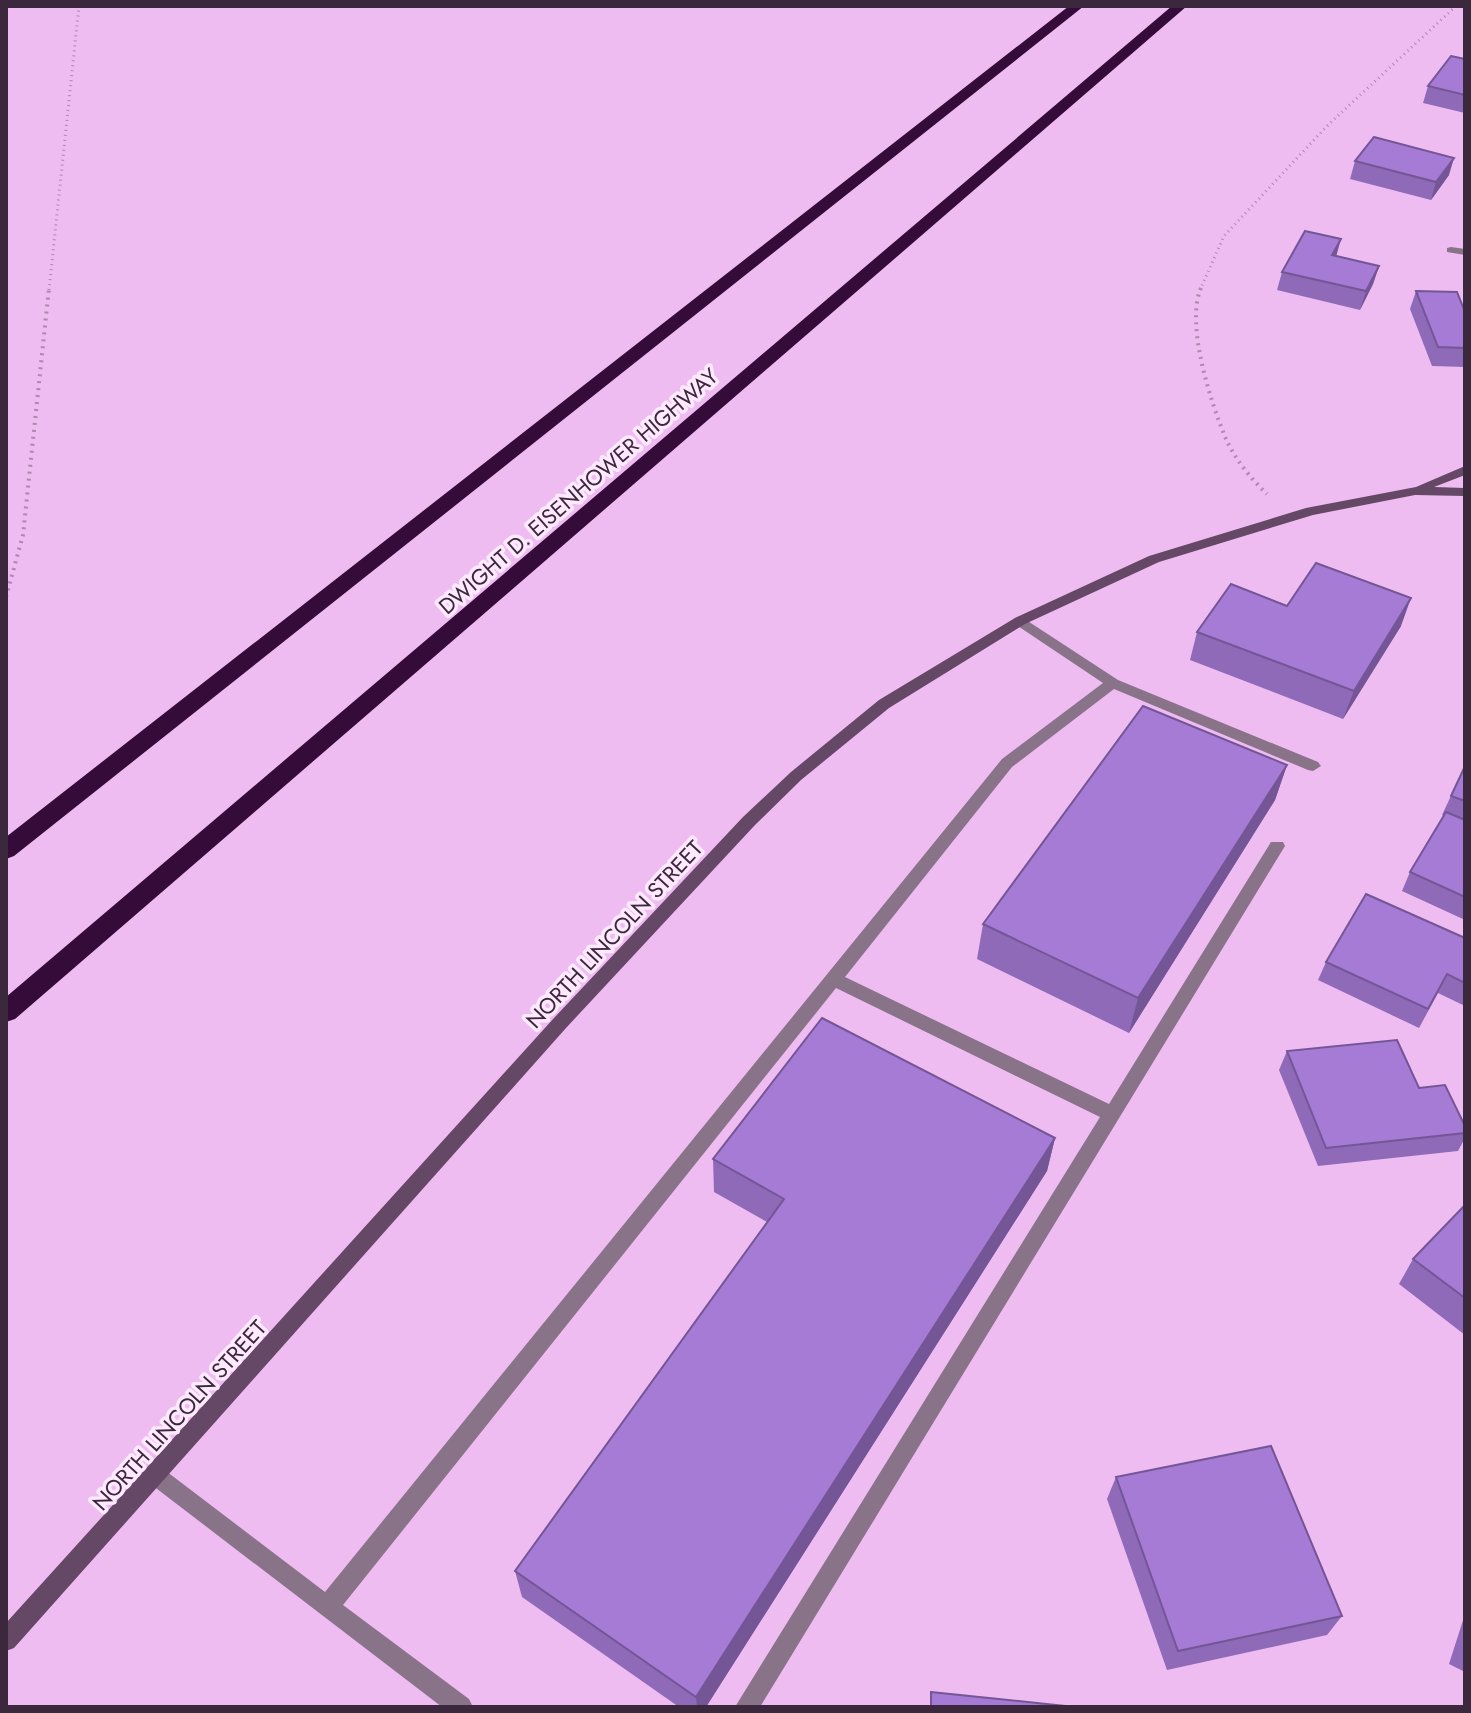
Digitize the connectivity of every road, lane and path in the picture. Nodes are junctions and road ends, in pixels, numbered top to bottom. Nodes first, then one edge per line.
1 (79, 6) edge
2 (1077, 6) edge
3 (1180, 6) edge
4 (1456, 6) edge
5 (1451, 250) dead end
6 (1465, 252) edge
7 (1465, 470) edge
8 (1415, 491) junction
9 (1465, 492) edge
10 (1291, 517) junction
11 (6, 597) edge
12 (1020, 621) junction
13 (1113, 683) junction
14 (1313, 766) dead end
15 (1277, 846) dead end
16 (6, 850) edge
17 (833, 979) junction
18 (6, 1012) edge
19 (1112, 1114) junction
20 (155, 1475) junction
21 (327, 1607) junction
22 (6, 1640) edge
23 (461, 1707) edge
24 (747, 1707) edge

1 - 11 path
2 - 16 highway
3 - 18 highway, DWIGHT D. EISENHOWER HIGHWAY
4 - 10 path
5 - 6 street
7 - 8 street, NORTH LINCOLN STREET
8 - 9 street, NORTH LINCOLN STREET
8 - 10 street, NORTH LINCOLN STREET
10 - 12 street, NORTH LINCOLN STREET
12 - 13 street
12 - 20 street, NORTH LINCOLN STREET
13 - 14 street
13 - 17 street
15 - 19 street
17 - 19 street
17 - 21 street
19 - 24 street
20 - 21 street
20 - 22 street, NORTH LINCOLN STREET
21 - 23 street

